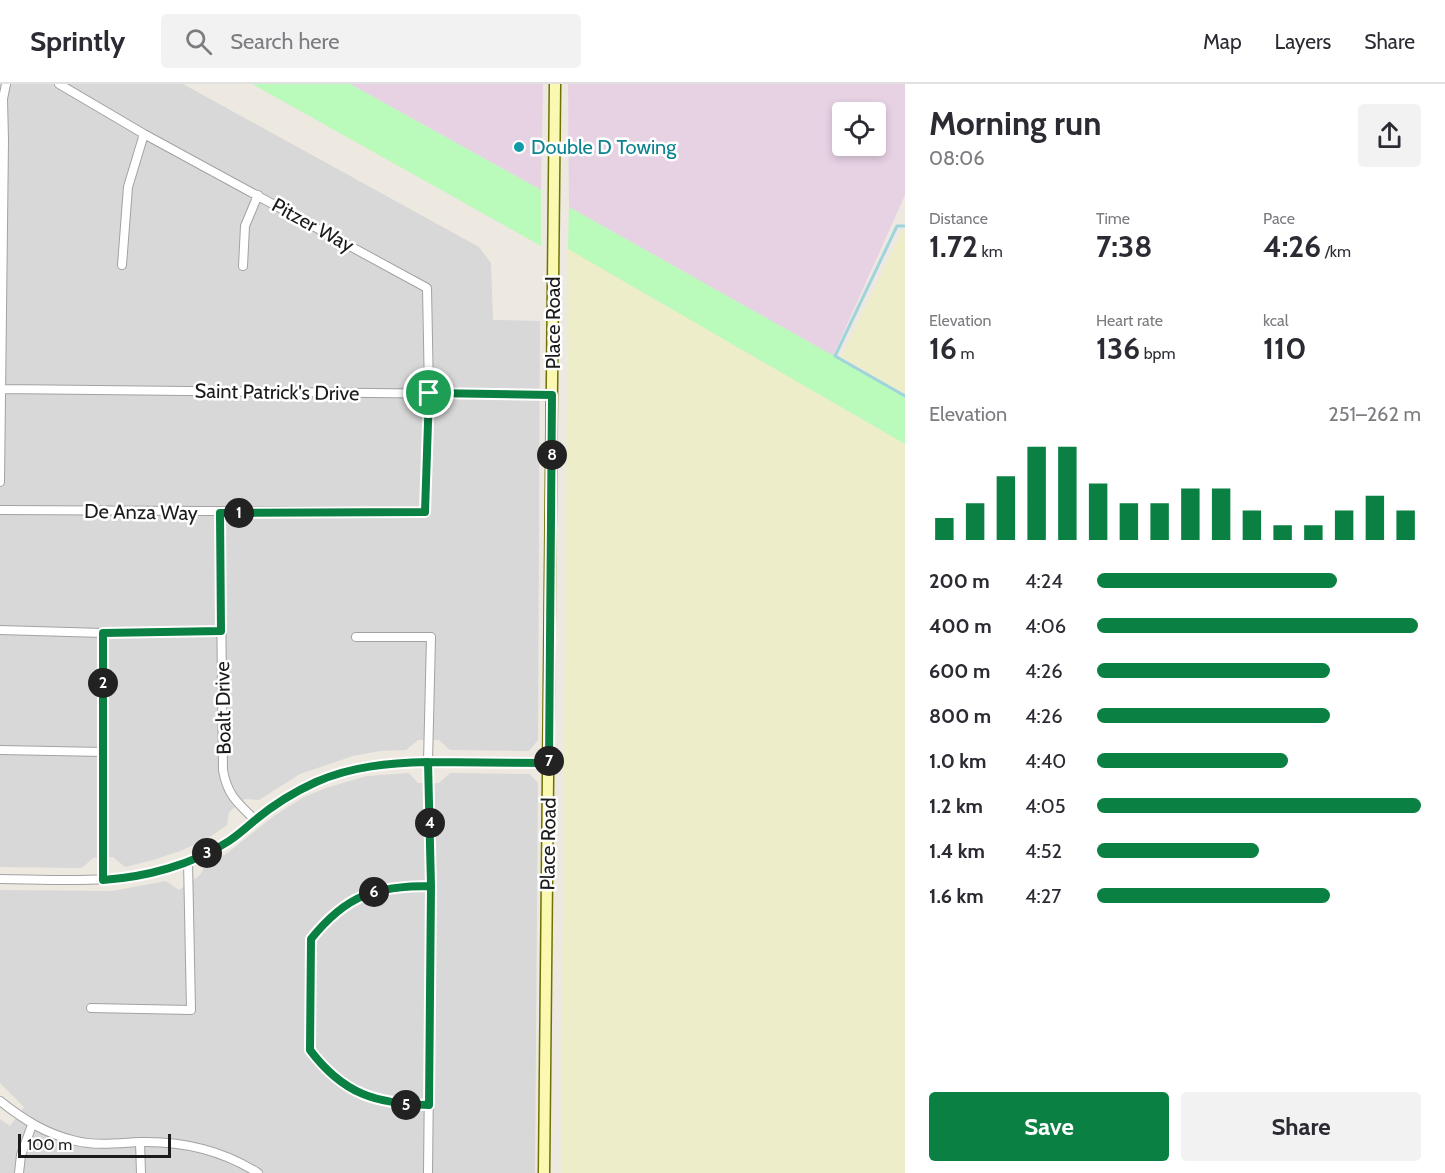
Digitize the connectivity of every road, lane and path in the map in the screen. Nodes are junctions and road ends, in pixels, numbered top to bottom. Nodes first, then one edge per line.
1 (6, 84) edge
2 (59, 84) edge
3 (555, 84) edge
4 (144, 134) junction
5 (2, 140) edge
6 (258, 195) junction
7 (122, 265) dead end
8 (243, 266) dead end
9 (3, 389) junction
10 (429, 393) junction
11 (552, 395) junction
12 (0, 482) edge
13 (0, 510) edge
14 (425, 512) joint
15 (220, 513) junction
16 (0, 630) edge
17 (221, 631) junction
18 (103, 633) junction
19 (356, 637) dead end
20 (0, 750) edge
21 (104, 752) junction
22 (428, 762) junction
23 (549, 763) junction
24 (255, 820) junction
25 (188, 861) junction
26 (0, 879) edge
27 (103, 880) junction
28 (431, 886) junction
29 (92, 1008) dead end
30 (0, 1101) edge
31 (429, 1105) junction
32 (32, 1125) junction
33 (140, 1142) junction
34 (19, 1173) edge
35 (141, 1173) edge
36 (258, 1173) edge
37 (428, 1173) edge
38 (544, 1173) edge

1 - 5 street
2 - 4 street, Pitzer Way
3 - 11 street, Place Road
4 - 6 street, Pitzer Way
4 - 7 street
5 - 9 street
6 - 8 street
6 - 10 street, Pitzer Way
9 - 10 street, Saint Patrick's Drive
9 - 12 street
10 - 11 street, Saint Patrick's Drive
10 - 14 street, Pitzer Way
11 - 23 street, Place Road
13 - 15 street, De Anza Way
14 - 15 street, De Anza Way
15 - 17 street, Boalt Drive
16 - 18 street
17 - 18 street
17 - 24 street, Boalt Drive
18 - 21 street
19 - 22 street
20 - 21 street
21 - 27 street
22 - 23 street
22 - 24 street
22 - 28 street
23 - 38 street, Place Road
24 - 25 street
25 - 27 street
25 - 29 street
26 - 27 street
28 - 31 street
28 - 31 street
30 - 32 street
31 - 37 street
32 - 33 street
32 - 34 street
33 - 35 street
33 - 36 street

